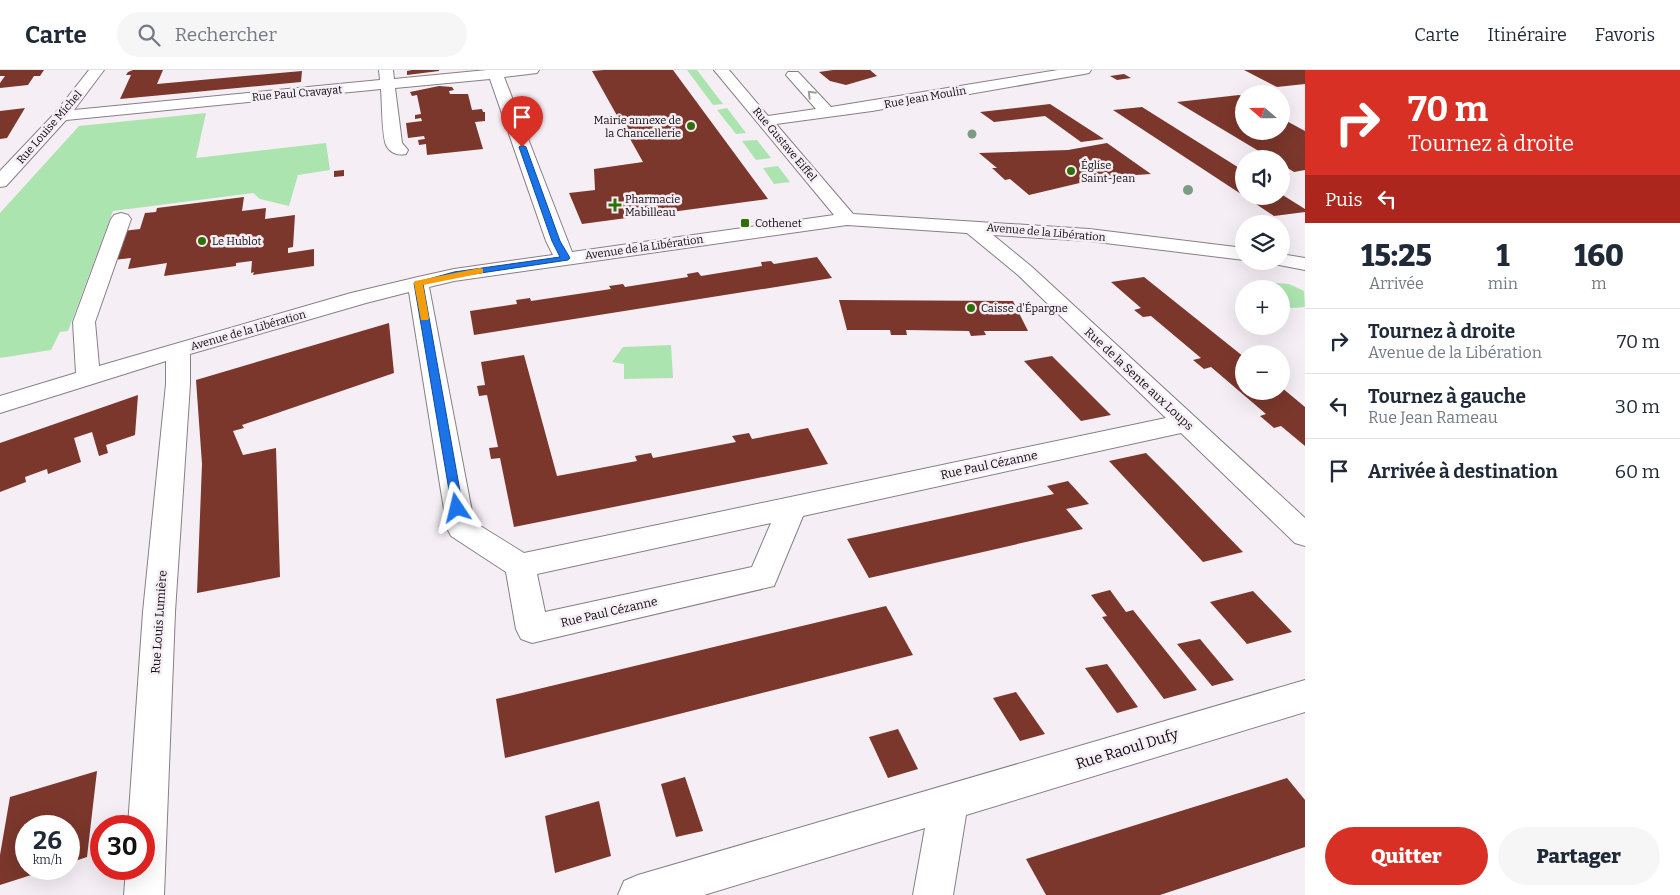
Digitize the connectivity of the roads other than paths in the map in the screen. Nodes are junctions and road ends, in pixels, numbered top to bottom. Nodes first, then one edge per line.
1 (97, 70) edge
2 (532, 70) edge
3 (721, 70) edge
4 (1084, 70) edge
5 (494, 72) edge
6 (793, 75) dead end
7 (387, 77) edge
8 (828, 113) junction
9 (61, 116) junction
10 (765, 121) junction
11 (400, 150) dead end
12 (0, 182) edge
13 (121, 219) dead end
14 (847, 219) junction
15 (971, 226) junction
16 (1235, 253) edge
17 (565, 258) junction
18 (1290, 262) edge
19 (1305, 264) edge
20 (418, 283) junction
21 (178, 350) junction
22 (88, 378) junction
23 (0, 405) edge
24 (1185, 423) junction
25 (792, 507) junction
26 (1305, 535) edge
27 (520, 566) junction
28 (1305, 696) edge
29 (949, 802) junction
30 (144, 895) edge
31 (638, 895) edge
32 (933, 895) edge

1 - 9 street, Rue Louise Michel
2 - 5 street, Rue Paul Cravayat
3 - 10 street, Rue Gustave Eiffel
4 - 8 street, Rue Jean Moulin
5 - 7 street, Rue Paul Cravayat
5 - 17 street
8 -> 6 street
7 - 9 street, Rue Paul Cravayat
7 - 11 street
8 - 10 street, Rue Jean Moulin
9 - 12 street, Rue Louise Michel
10 - 14 street, Rue Gustave Eiffel
13 - 22 street
14 - 15 street, Avenue de la Libération
14 - 17 street, Avenue de la Libération
15 - 16 street, Avenue de la Libération
15 - 24 street, Rue de la Sente aux Loups
17 - 20 street, Avenue de la Libération
18 - 19 street
20 - 21 street, Avenue de la Libération
20 - 27 street
21 - 22 street, Avenue de la Libération
21 - 30 street, Rue Louis Lumière
22 - 23 street, Avenue de la Libération
24 - 25 street, Rue Paul Cézanne
24 - 26 street, Rue de la Sente aux Loups
25 - 27 street, Rue Paul Cézanne
25 - 27 street, Rue Paul Cézanne
28 - 29 street, Rue Raoul Dufy
29 - 31 street, Rue Raoul Dufy
29 - 32 street

